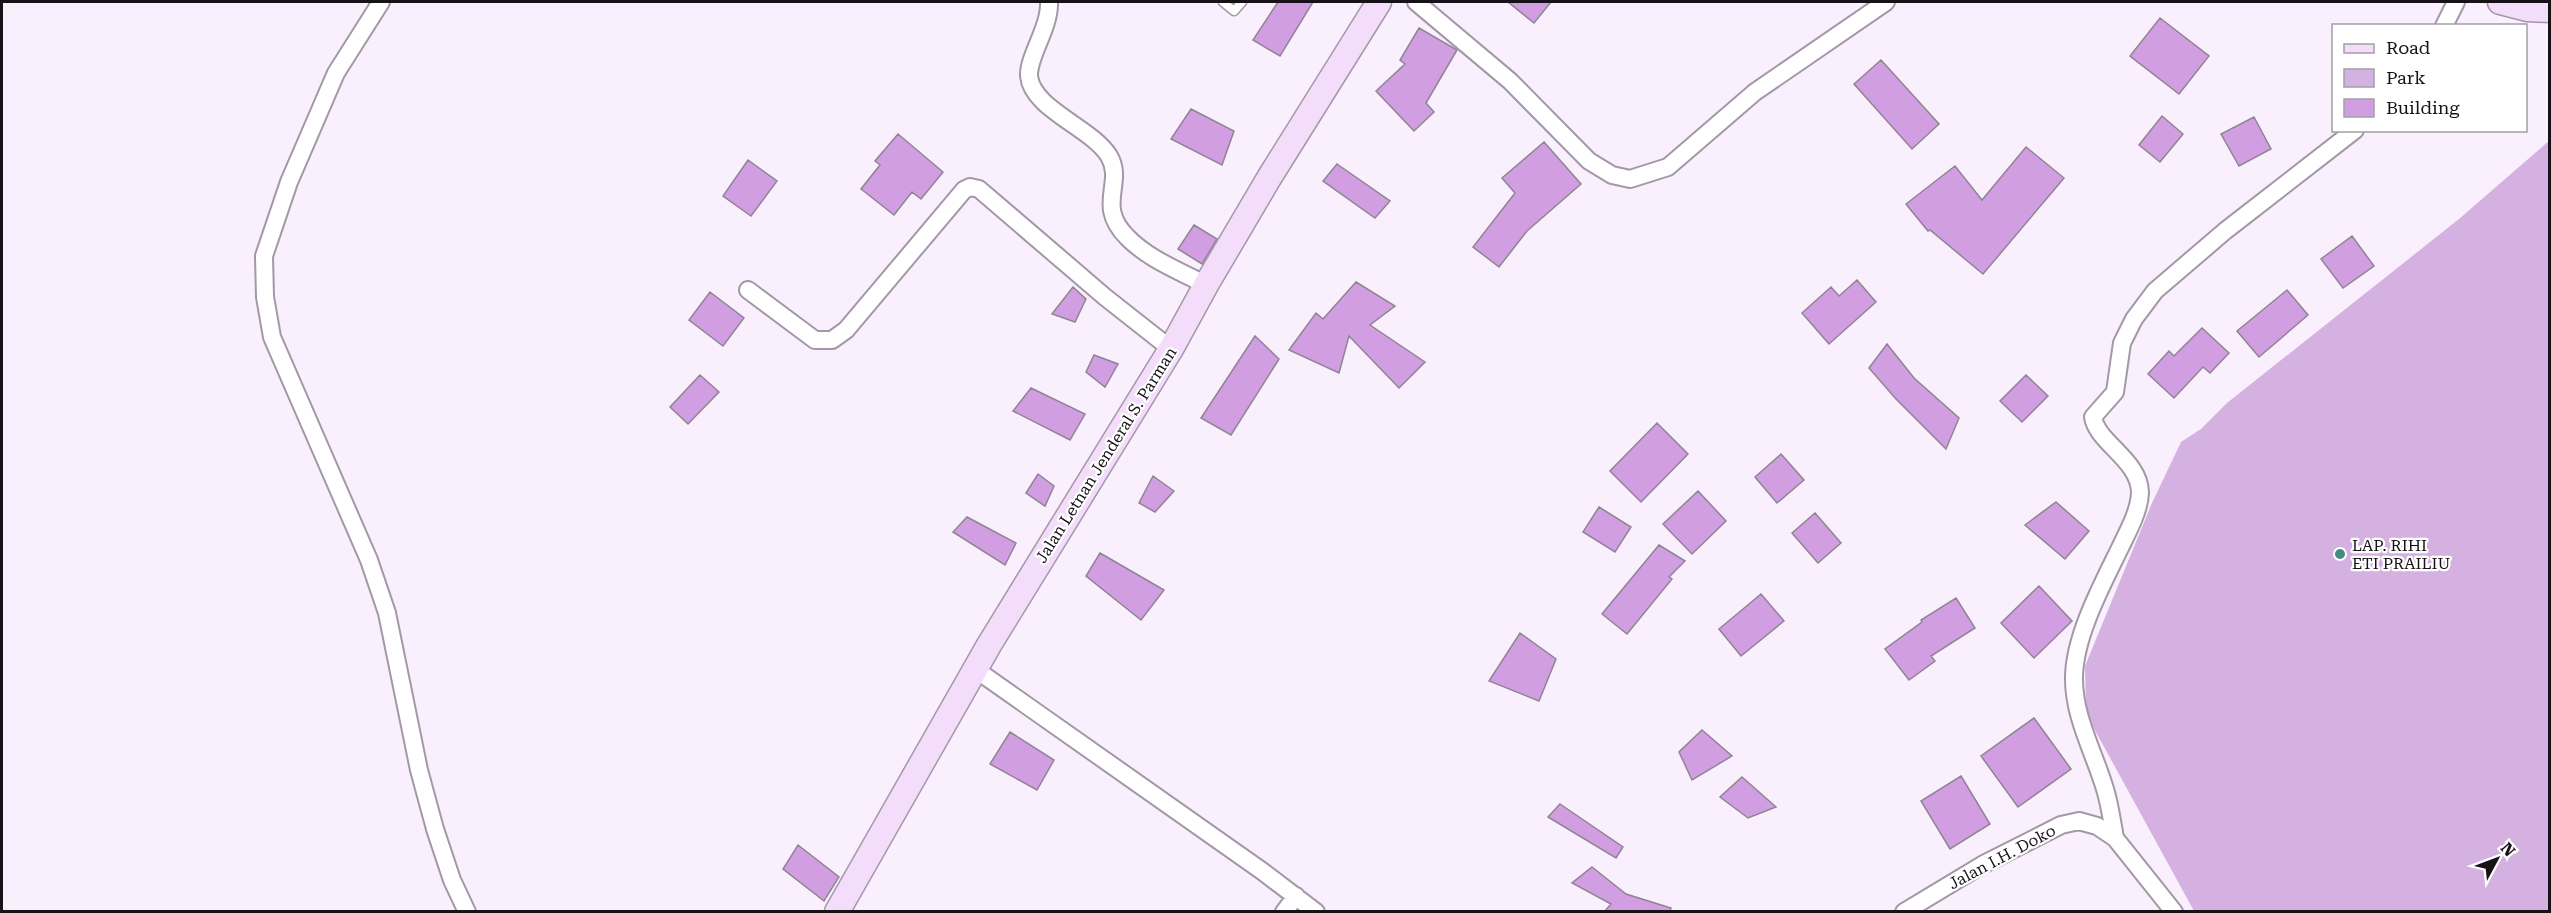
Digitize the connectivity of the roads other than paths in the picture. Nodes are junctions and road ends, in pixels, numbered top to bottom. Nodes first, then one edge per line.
1 (381, 2) edge
2 (1050, 2) edge
3 (1223, 2) edge
4 (1242, 2) edge
5 (1379, 2) edge
6 (1416, 2) edge
7 (1886, 2) edge
8 (2456, 2) edge
9 (2500, 2) edge
10 (2550, 10) edge
11 (2445, 24) edge
12 (2352, 132) edge
13 (1206, 285) junction
14 (748, 290) dead end
15 (1171, 349) junction
16 (975, 669) junction
17 (2115, 838) junction
18 (1296, 896) junction
19 (467, 912) edge
20 (837, 912) edge
21 (1284, 912) edge
22 (1316, 912) edge
23 (1905, 912) edge
24 (2174, 912) edge

1 - 19 street
2 - 13 street
3 - 4 lane
5 - 13 street, Jalan Letnan Jenderal S. Parman
6 - 7 street
8 - 11 street
9 - 10 street
12 - 17 street
13 - 15 street, Jalan Letnan Jenderal S. Parman
14 - 15 street
15 - 16 street, Jalan Letnan Jenderal S. Parman
16 - 18 street
16 - 20 street, Jalan Letnan Jenderal S. Parman
17 - 23 street, Jalan I.H. Doko
17 - 24 street, Jalan I.H. Doko
18 - 21 street
18 - 22 street

